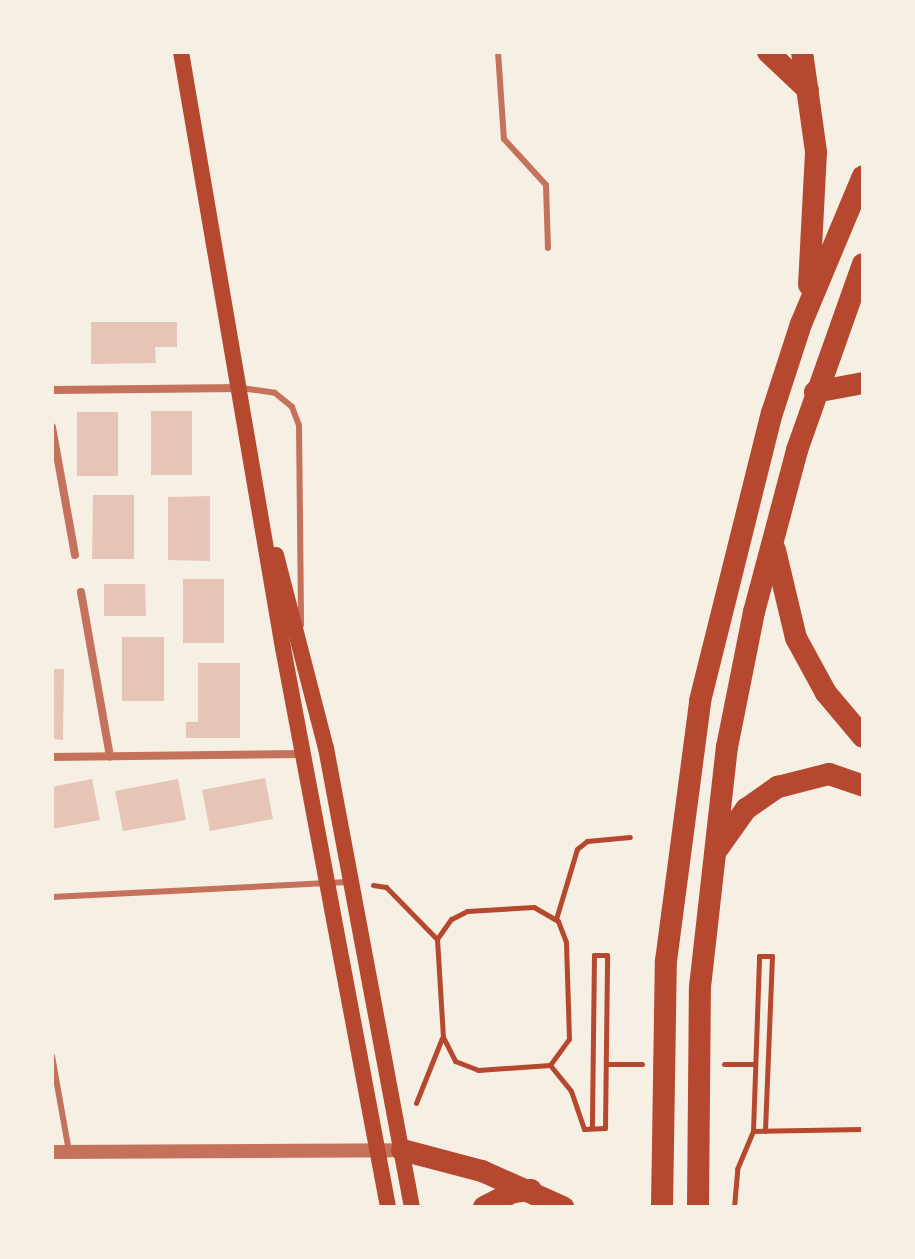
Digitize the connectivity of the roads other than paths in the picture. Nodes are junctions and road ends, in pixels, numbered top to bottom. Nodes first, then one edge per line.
1 (181, 52) edge
2 (194, 52) edge
3 (498, 52) edge
4 (768, 52) edge
5 (802, 52) edge
6 (188, 90) junction
7 (809, 91) junction
8 (863, 176) edge
9 (548, 248) dead end
10 (863, 264) edge
11 (801, 324) junction
12 (863, 383) edge
13 (240, 388) junction
14 (52, 390) edge
15 (815, 392) junction
16 (52, 427) edge
17 (261, 504) junction
18 (774, 530) junction
19 (75, 555) dead end
20 (81, 592) dead end
21 (300, 640) junction
22 (863, 737) edge
23 (302, 754) junction
24 (110, 756) junction
25 (52, 757) edge
26 (863, 786) edge
27 (711, 863) junction
28 (350, 881) junction
29 (327, 883) junction
30 (52, 897) edge
31 (52, 1056) edge
32 (378, 1150) junction
33 (402, 1150) junction
34 (52, 1152) edge
35 (69, 1152) junction
36 (532, 1190) junction
37 (388, 1207) edge
38 (412, 1207) edge
39 (484, 1207) edge
40 (563, 1207) edge
41 (662, 1207) edge
42 (698, 1207) edge

1 - 6 main road
2 - 6 main road
3 - 9 lane
4 - 7 highway
5 - 7 highway
6 - 13 main road
7 - 11 highway
8 - 11 highway
10 - 15 highway
11 - 41 highway
12 - 15 highway
13 - 14 street
13 - 17 main road
13 - 21 lane
15 - 18 highway
16 - 19 street
17 - 21 main road
17 - 23 main road
18 - 22 highway
18 - 27 highway
20 - 24 street
21 - 28 main road
23 - 24 street
23 - 29 main road
24 - 25 street
26 - 27 highway
27 - 42 highway
28 - 29 lane
28 - 33 main road
29 - 30 lane
29 - 32 main road
31 - 35 lane
32 - 33 street
32 - 35 street
32 - 37 main road
33 - 36 highway
33 - 38 main road
34 - 35 street
36 - 39 highway
36 - 40 highway

